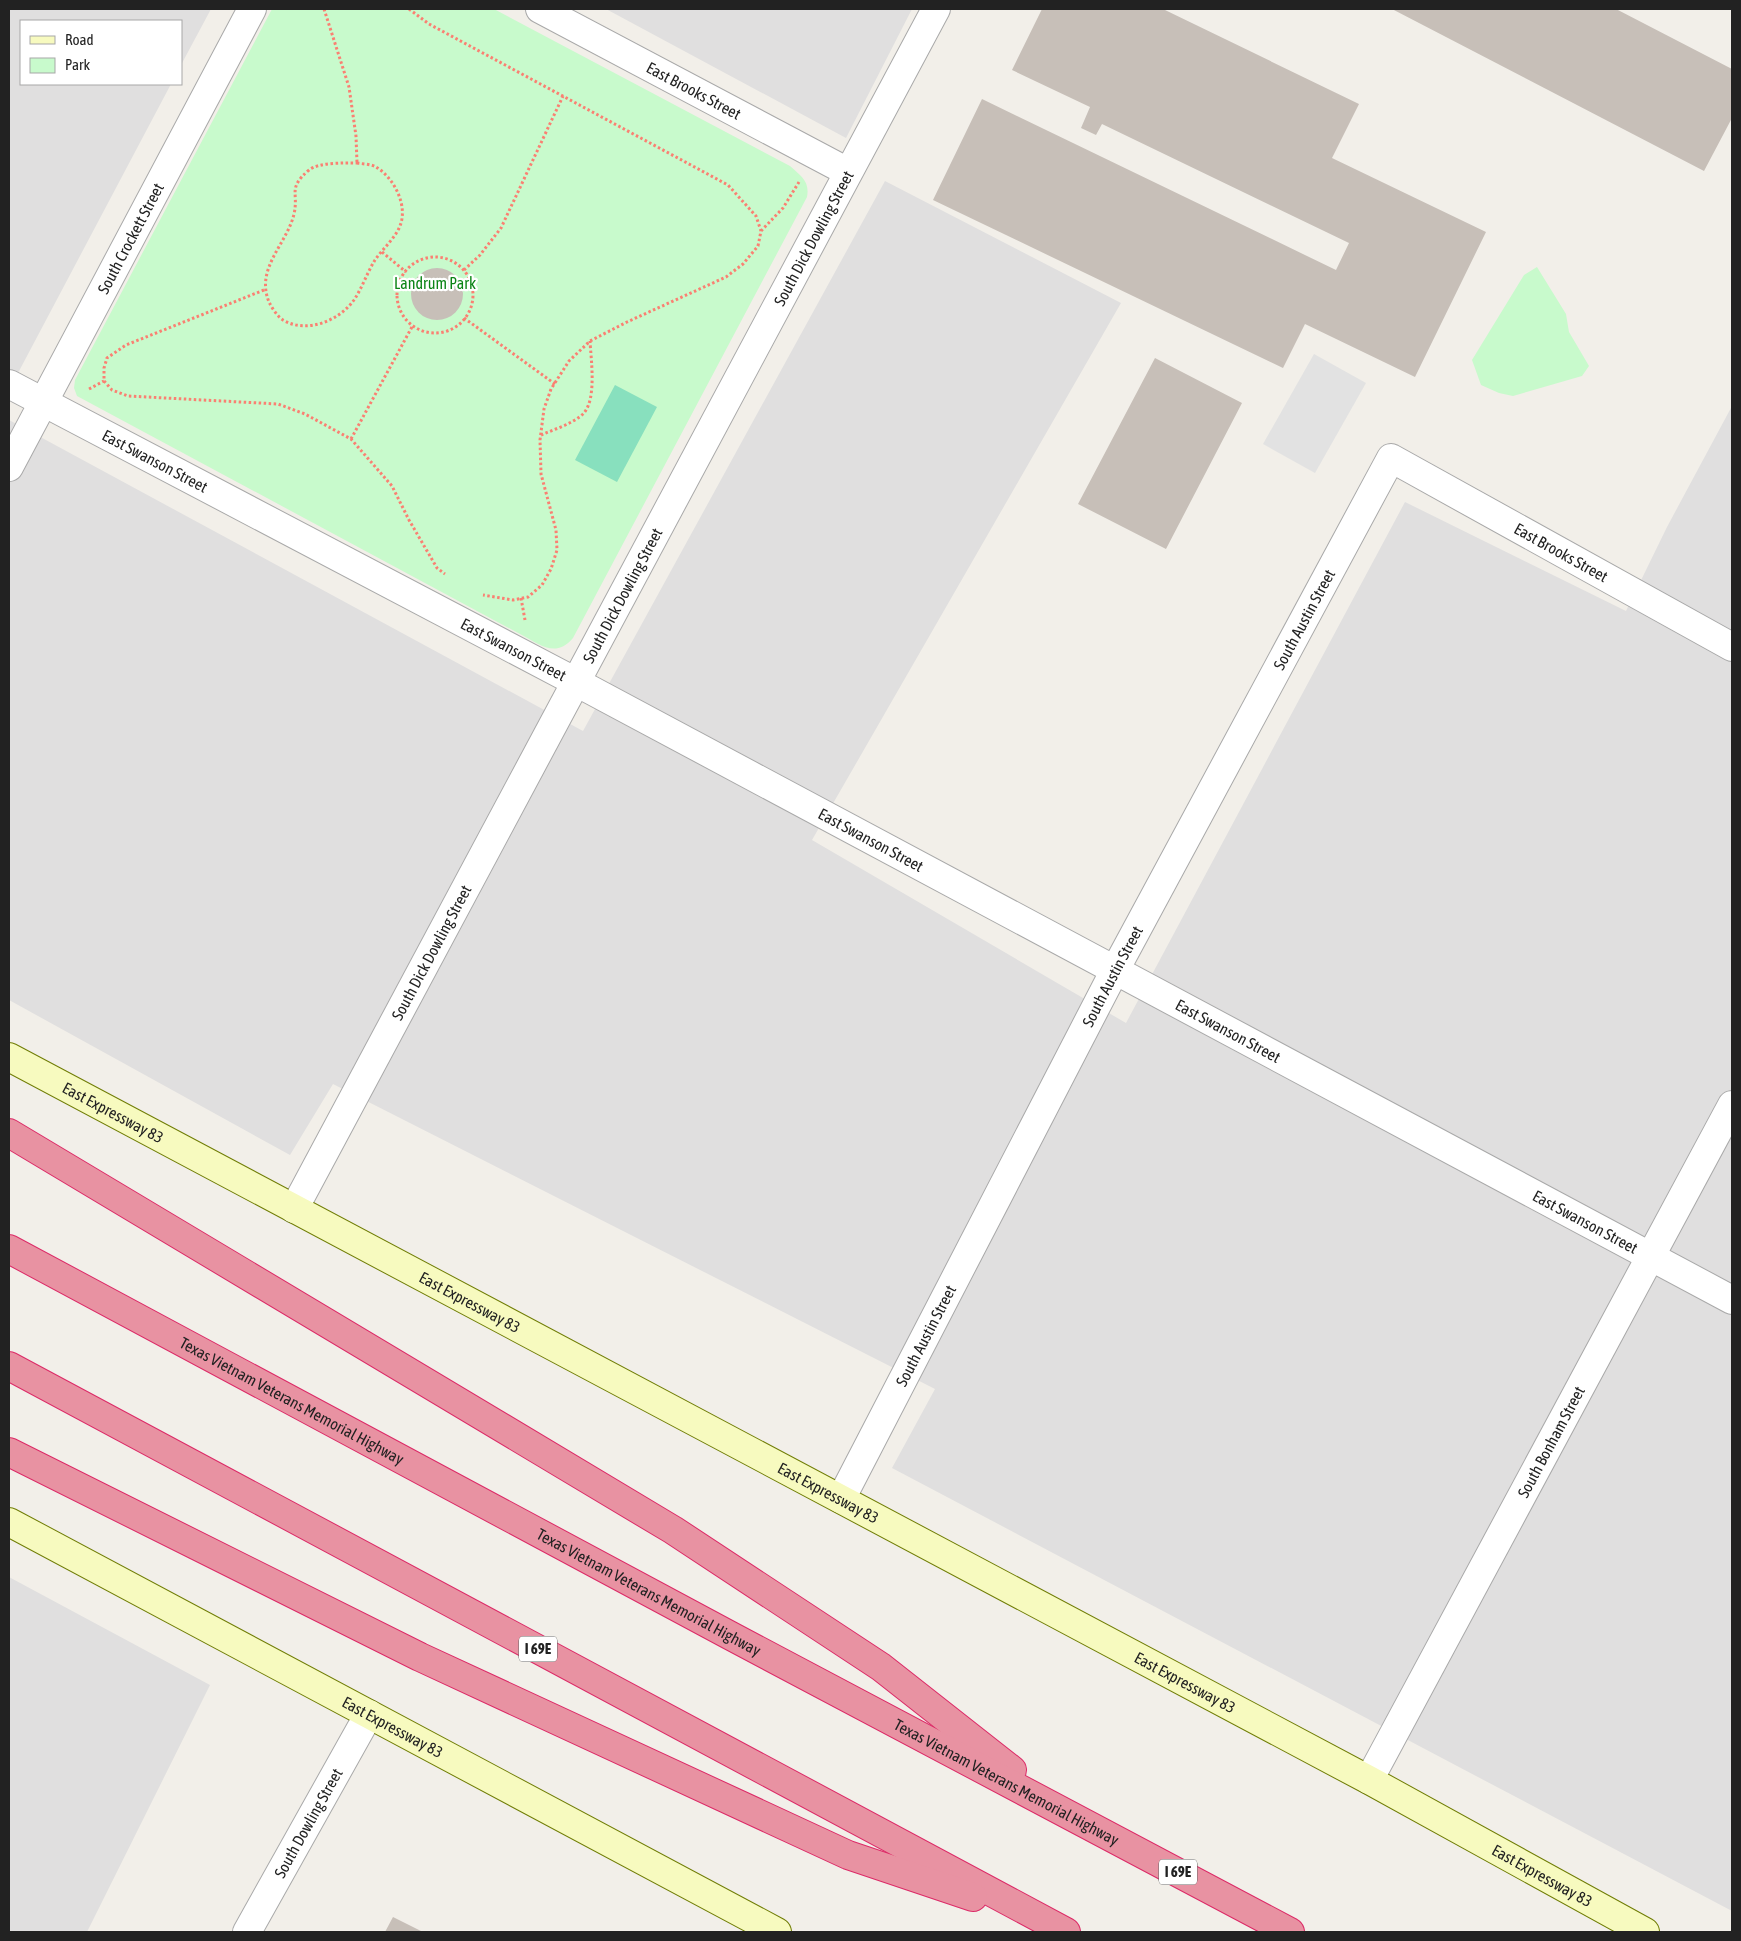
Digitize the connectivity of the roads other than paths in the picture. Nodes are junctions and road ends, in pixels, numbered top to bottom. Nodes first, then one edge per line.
1 (252, 9) edge
2 (540, 9) edge
3 (936, 9) edge
4 (848, 172) junction
5 (9, 384) edge
6 (44, 403) junction
7 (1391, 458) joint
8 (9, 468) edge
9 (1732, 647) edge
10 (576, 682) junction
11 (1115, 970) junction
12 (9, 1057) edge
13 (1732, 1105) edge
14 (9, 1134) edge
15 (294, 1209) junction
16 (9, 1249) edge
17 (1650, 1255) junction
18 (1732, 1300) edge
19 (9, 1366) edge
20 (9, 1452) edge
21 (842, 1499) junction
22 (9, 1522) edge
23 (369, 1714) junction
24 (1369, 1780) junction
25 (1067, 1813) junction
26 (1058, 1928) edge
27 (247, 1932) edge
28 (777, 1932) edge
29 (1290, 1932) edge
30 (1645, 1932) edge

1 - 6 street, South Crockett Street
2 - 4 street, East Brooks Street
3 - 4 street, South Dick Dowling Street
4 - 10 street, South Dick Dowling Street
5 - 6 street, East Swanson Street
6 - 8 street, South Crockett Street
6 - 10 street, East Swanson Street
7 - 9 street, East Brooks Street
7 - 11 street, South Austin Street
10 - 11 street, East Swanson Street
10 - 15 street, South Dick Dowling Street
11 - 17 street, East Swanson Street
11 - 21 street, South Austin Street
12 - 15 main road, East Expressway 83
13 - 17 street, South Bonham Street
14 - 25 highway
15 - 21 main road, East Expressway 83
16 - 25 highway, Texas Vietnam Veterans Memorial Highway / I 69E
17 - 18 street, East Swanson Street
17 - 24 street, South Bonham Street
19 - 26 highway, I 69E
20 - 26 highway
21 - 24 main road, East Expressway 83
22 - 23 main road, East Expressway 83
23 - 27 street, South Dowling Street
23 - 28 main road, East Expressway 83
24 - 30 main road, East Expressway 83
25 - 29 highway, Texas Vietnam Veterans Memorial Highway / I 69E

